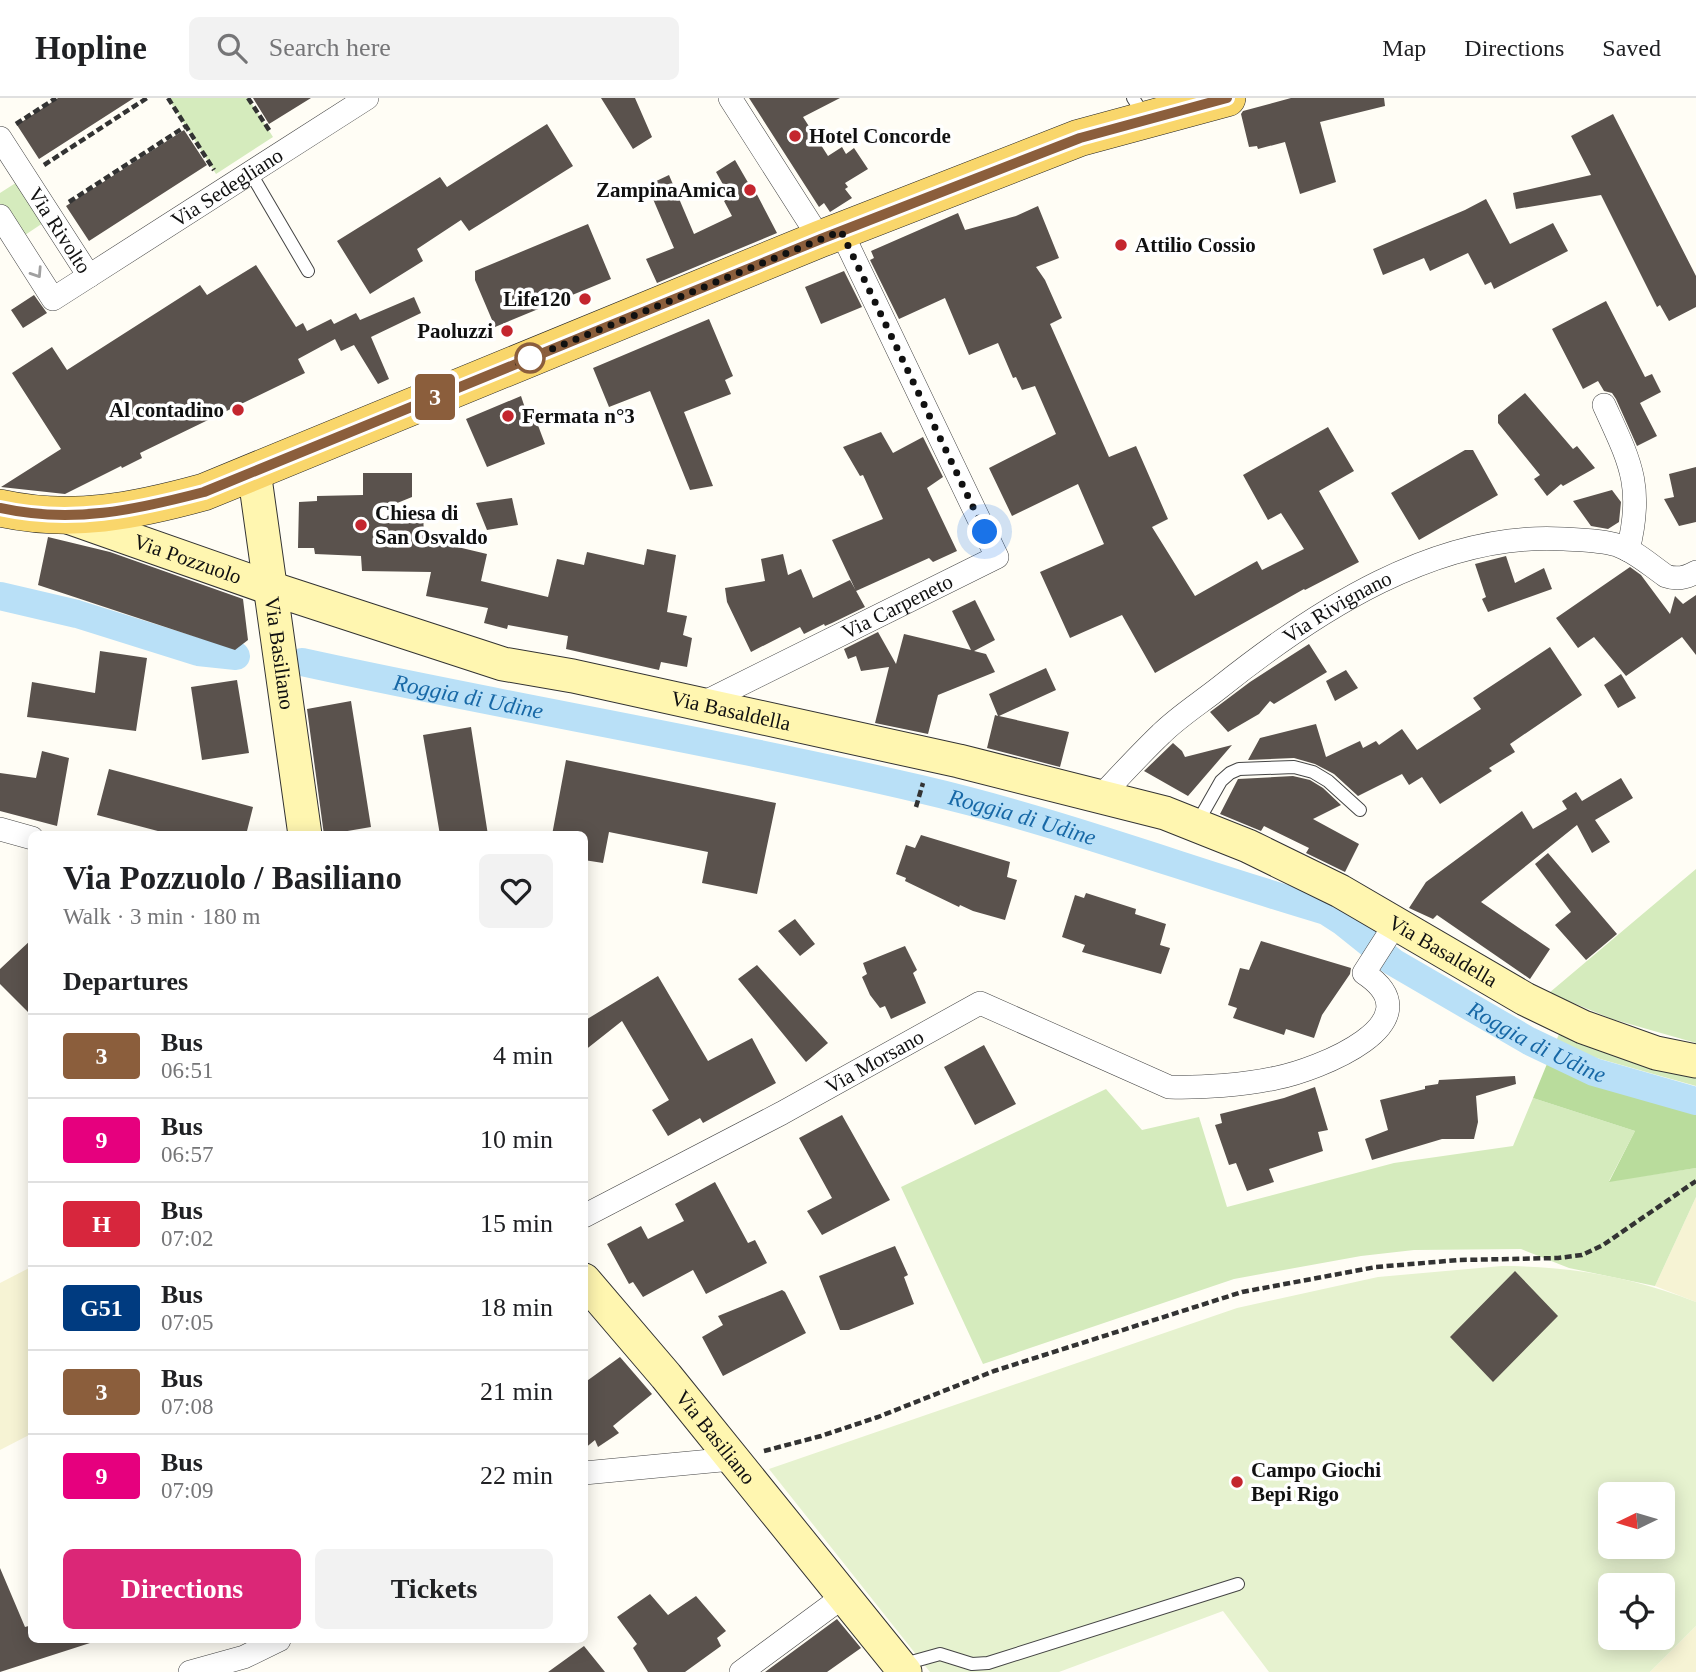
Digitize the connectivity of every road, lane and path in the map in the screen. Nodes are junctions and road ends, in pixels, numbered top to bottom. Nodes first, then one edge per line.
1 (56, 98) edge
2 (147, 98) edge
3 (168, 98) edge
4 (248, 98) edge
5 (367, 98) edge
6 (730, 98) edge
7 (1227, 98) edge
8 (1140, 109) edge
9 (186, 126) junction
10 (6, 132) edge
11 (283, 152) junction
12 (250, 172) junction
13 (25, 177) junction
14 (226, 188) junction
15 (50, 215) junction
16 (0, 216) edge
17 (831, 235) junction
18 (308, 271) dead end
19 (89, 276) junction
20 (1604, 405) dead end
21 (254, 471) junction
22 (0, 508) edge
23 (64, 516) junction
24 (1628, 550) junction
25 (1696, 572) edge
26 (270, 588) junction
27 (701, 704) junction
28 (924, 780) dead end
29 (1101, 796) junction
30 (916, 807) dead end
31 (1360, 810) dead end
32 (1195, 825) junction
33 (0, 829) edge
34 (304, 831) edge
35 (28, 837) edge
36 (1391, 931) junction
37 (1696, 1061) edge
38 (1696, 1181) edge
39 (588, 1214) edge
40 (588, 1285) edge
41 (732, 1459) junction
42 (588, 1473) edge
43 (1238, 1584) dead end
44 (844, 1596) junction
45 (273, 1643) edge
46 (903, 1669) edge
47 (190, 1672) edge
48 (741, 1672) edge

1 - 10 path
2 - 13 path
3 - 9 path
4 - 11 path
5 - 11 street, Via Sedegliano
6 - 17 street
7 - 8 main road, Via Pozzuolo
8 - 17 main road, Via Pozzuolo
9 - 14 path
9 - 15 path
10 - 13 street, Via Rivolto
11 - 12 street, Via Sedegliano
12 - 14 street, Via Sedegliano
12 - 18 lane
13 - 15 street, Via Rivolto
14 - 19 street, Via Sedegliano
15 - 19 street, Via Rivolto
16 -> 19 street, Via Rivolto
17 - 21 main road, Via Pozzuolo
17 - 27 street, Via Carpeneto
20 - 24 street
21 - 23 main road, Via Pozzuolo
21 - 26 street, Via Basiliano
22 - 23 main road, Via Pozzuolo
23 - 26 street, Via Pozzuolo
24 - 25 street, Via Rivignano
24 - 29 street, Via Rivignano
26 - 27 street, Via Basaldella
26 - 34 street, Via Basiliano
27 - 29 street, Via Basaldella
28 - 30 path
29 - 32 street, Via Basaldella
31 - 32 lane
32 - 36 street, Via Basaldella
33 - 35 street
36 - 37 street, Via Basaldella
36 - 39 street, Via Morsano
38 - 41 path
40 - 41 street, Via Basiliano
41 - 42 street
41 - 44 street, Via Basiliano
43 - 46 lane
44 - 46 street, Via Basiliano
44 - 48 street
45 - 47 street

